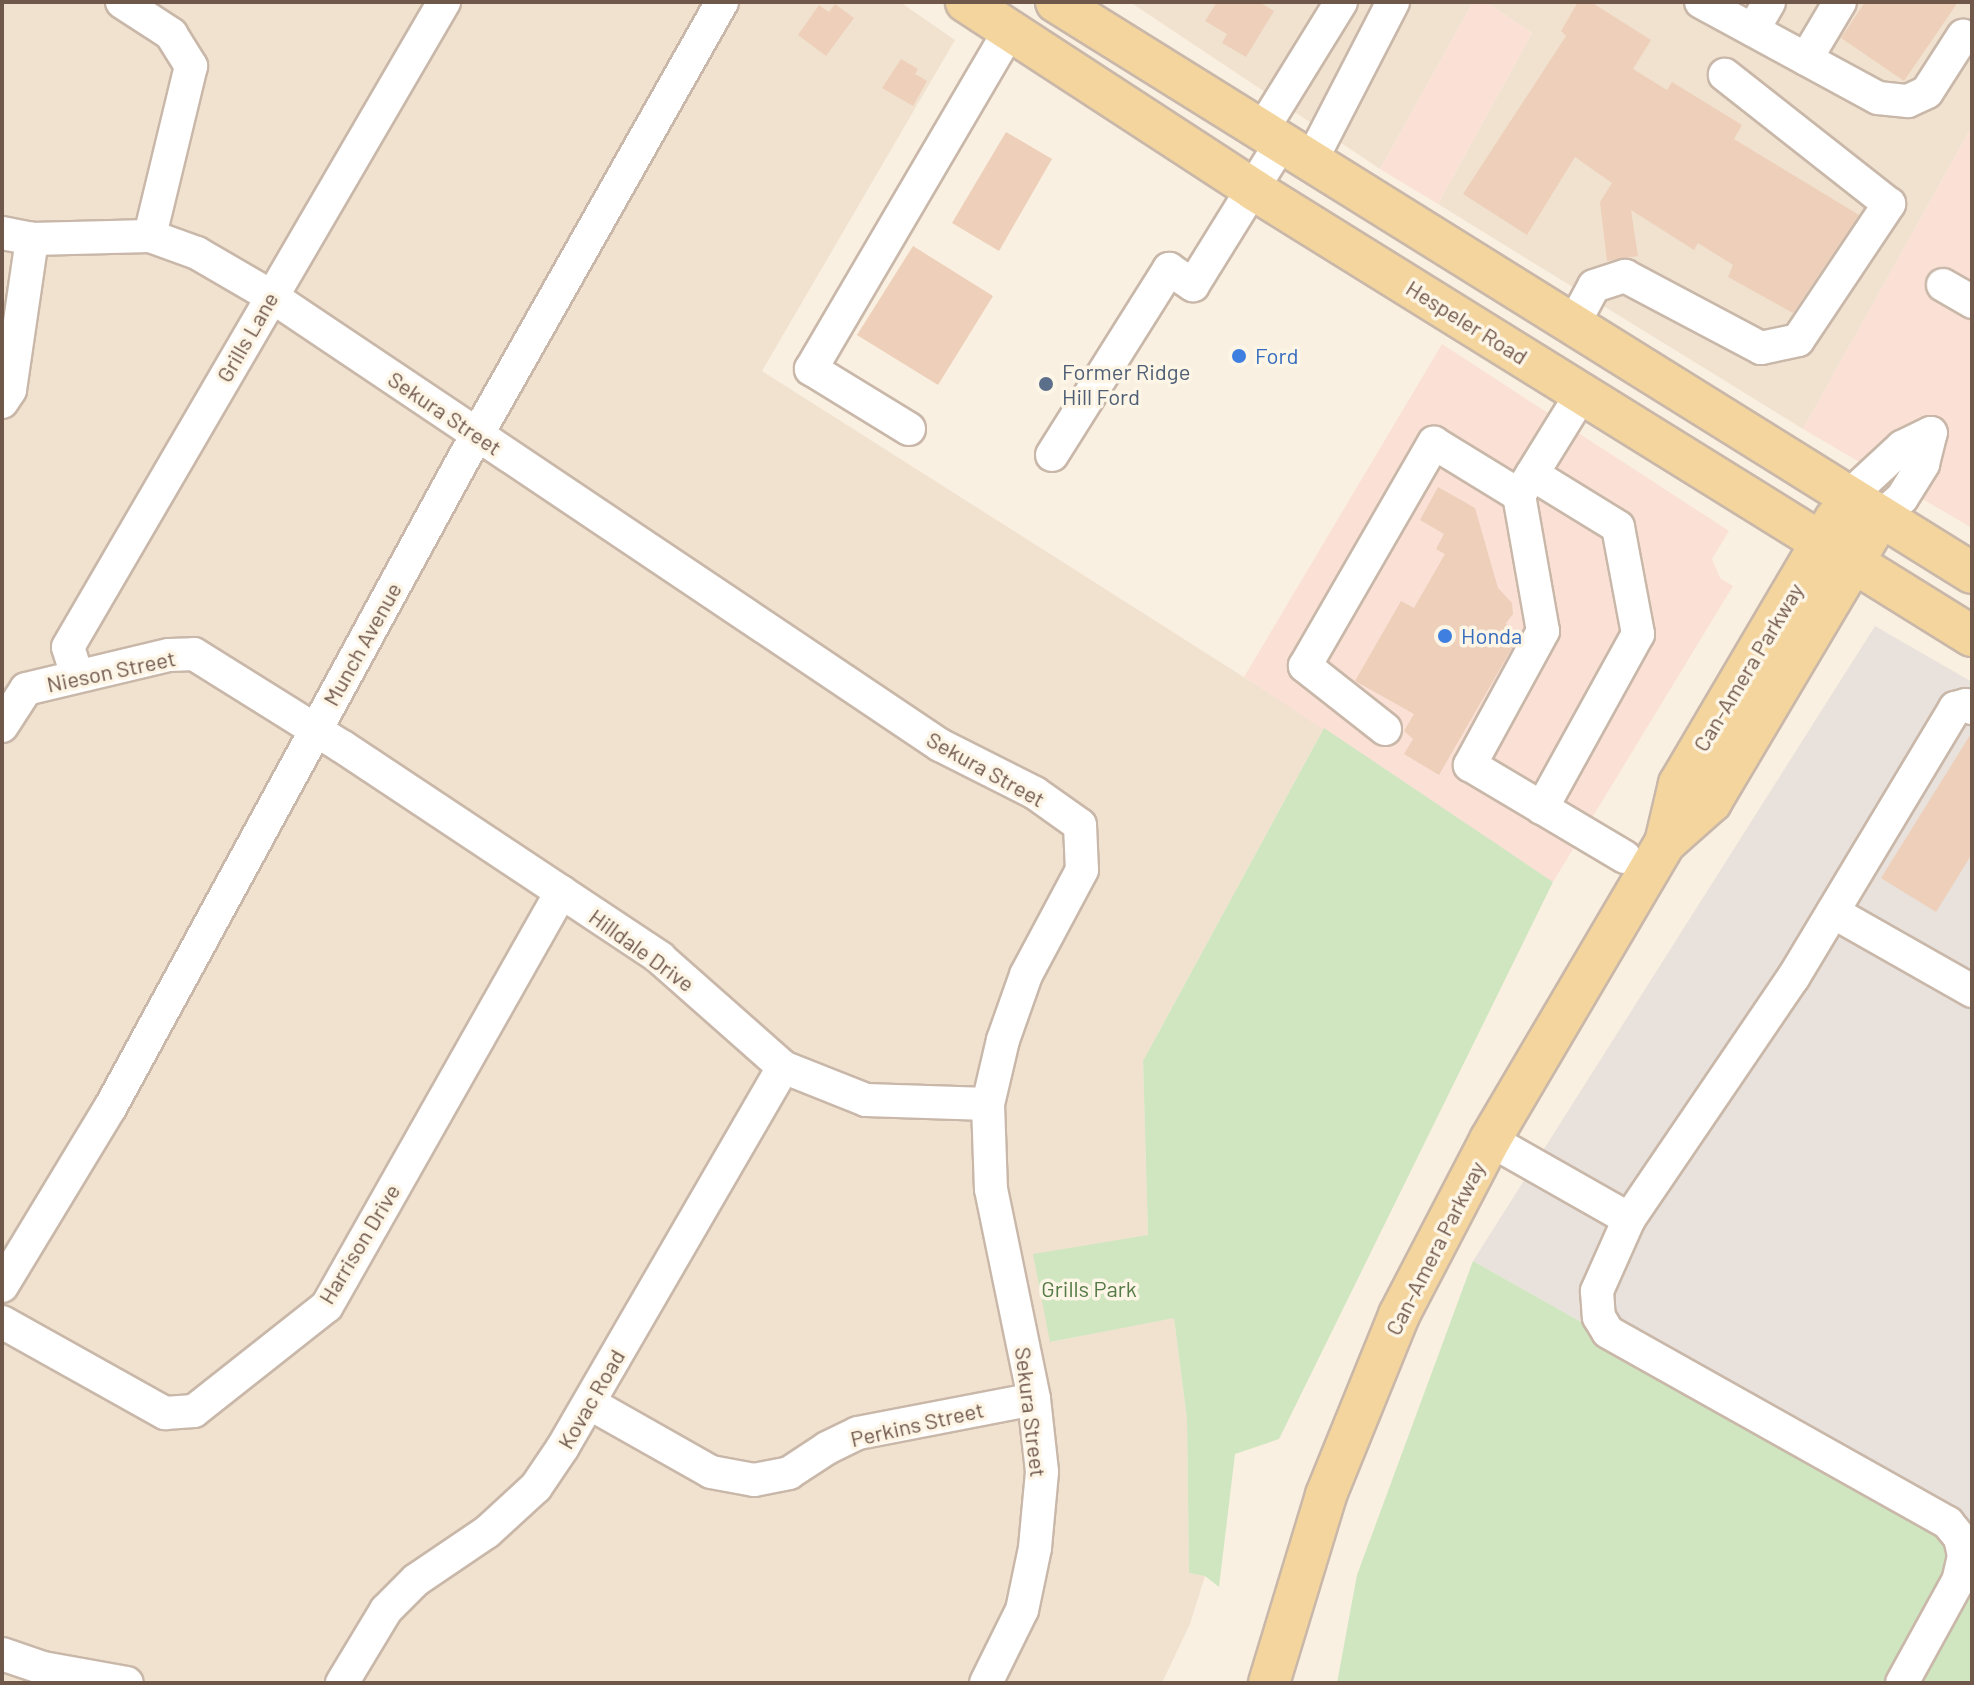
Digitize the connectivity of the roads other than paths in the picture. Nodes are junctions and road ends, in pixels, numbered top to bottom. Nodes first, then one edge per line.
1 (122, 2) edge
2 (444, 2) edge
3 (722, 2) edge
4 (966, 2) edge
5 (1056, 2) edge
6 (1341, 2) edge
7 (1393, 2) edge
8 (1701, 2) edge
9 (1769, 2) edge
10 (1840, 2) edge
11 (1753, 30) junction
12 (1009, 31) junction
13 (1963, 36) dead end
14 (1806, 59) junction
15 (1725, 75) dead end
16 (1285, 145) junction
17 (1254, 190) junction
18 (17, 236) edge
19 (150, 236) junction
20 (1943, 285) dead end
21 (271, 296) junction
22 (1972, 302) edge
23 (1573, 325) junction
24 (1581, 395) junction
25 (2, 402) edge
26 (909, 429) dead end
27 (478, 435) junction
28 (1052, 455) dead end
29 (1525, 484) junction
30 (1864, 507) junction
31 (1837, 553) junction
32 (1972, 573) edge
33 (1972, 636) edge
34 (77, 675) junction
35 (1972, 708) edge
36 (2, 726) edge
37 (1385, 729) dead end
38 (315, 730) junction
39 (1542, 808) junction
40 (1625, 857) dead end
41 (561, 892) junction
42 (1833, 912) junction
43 (1972, 991) edge
44 (783, 1067) junction
45 (988, 1104) junction
46 (1490, 1140) junction
47 (1629, 1219) junction
48 (2, 1286) edge
49 (2, 1322) edge
50 (1034, 1399) junction
51 (589, 1403) junction
52 (2, 1654) edge
53 (127, 1683) edge
54 (342, 1683) edge
55 (986, 1683) edge
56 (1269, 1683) edge
57 (1902, 1683) edge

1 - 19 street
2 - 21 street, Grills Lane
3 - 27 street, Munch Avenue
4 - 12 main road, Hespeler Road
5 - 16 main road
6 - 16 street
7 - 16 street
8 - 11 street
9 - 11 street
10 - 14 street
11 - 14 street
12 - 17 main road, Hespeler Road
12 - 26 street
13 - 14 street
15 - 23 street
16 - 17 street
16 - 23 main road
17 - 24 main road, Hespeler Road
17 - 28 street
18 - 19 street
18 - 25 street
19 - 21 street, Sekura Street
20 - 22 street
21 - 27 street, Sekura Street
21 - 34 street, Grills Lane
23 - 30 main road
24 - 29 street
24 - 31 main road, Hespeler Road
27 - 38 street, Munch Avenue
27 - 45 street, Sekura Street
29 - 37 street
29 - 39 street
29 - 39 street
30 - 31 main road, Can-Amera Parkway
30 - 32 main road
31 - 33 main road, Hespeler Road
31 - 46 main road, Can-Amera Parkway
34 - 36 street, Nieson Street
34 - 38 street, Nieson Street
35 - 42 street
38 - 41 street, Hilldale Drive
38 - 48 street, Munch Avenue
39 - 40 street
41 - 44 street, Hilldale Drive
41 - 49 street, Harrison Drive
42 - 43 street
42 - 47 street
44 - 45 street, Hilldale Drive
44 - 51 street, Kovac Road
45 - 50 street, Sekura Street
46 - 47 street
46 - 56 main road, Can-Amera Parkway
47 - 57 street
50 - 51 street, Perkins Street
50 - 55 street, Sekura Street
51 - 54 street, Kovac Road
52 - 53 street

